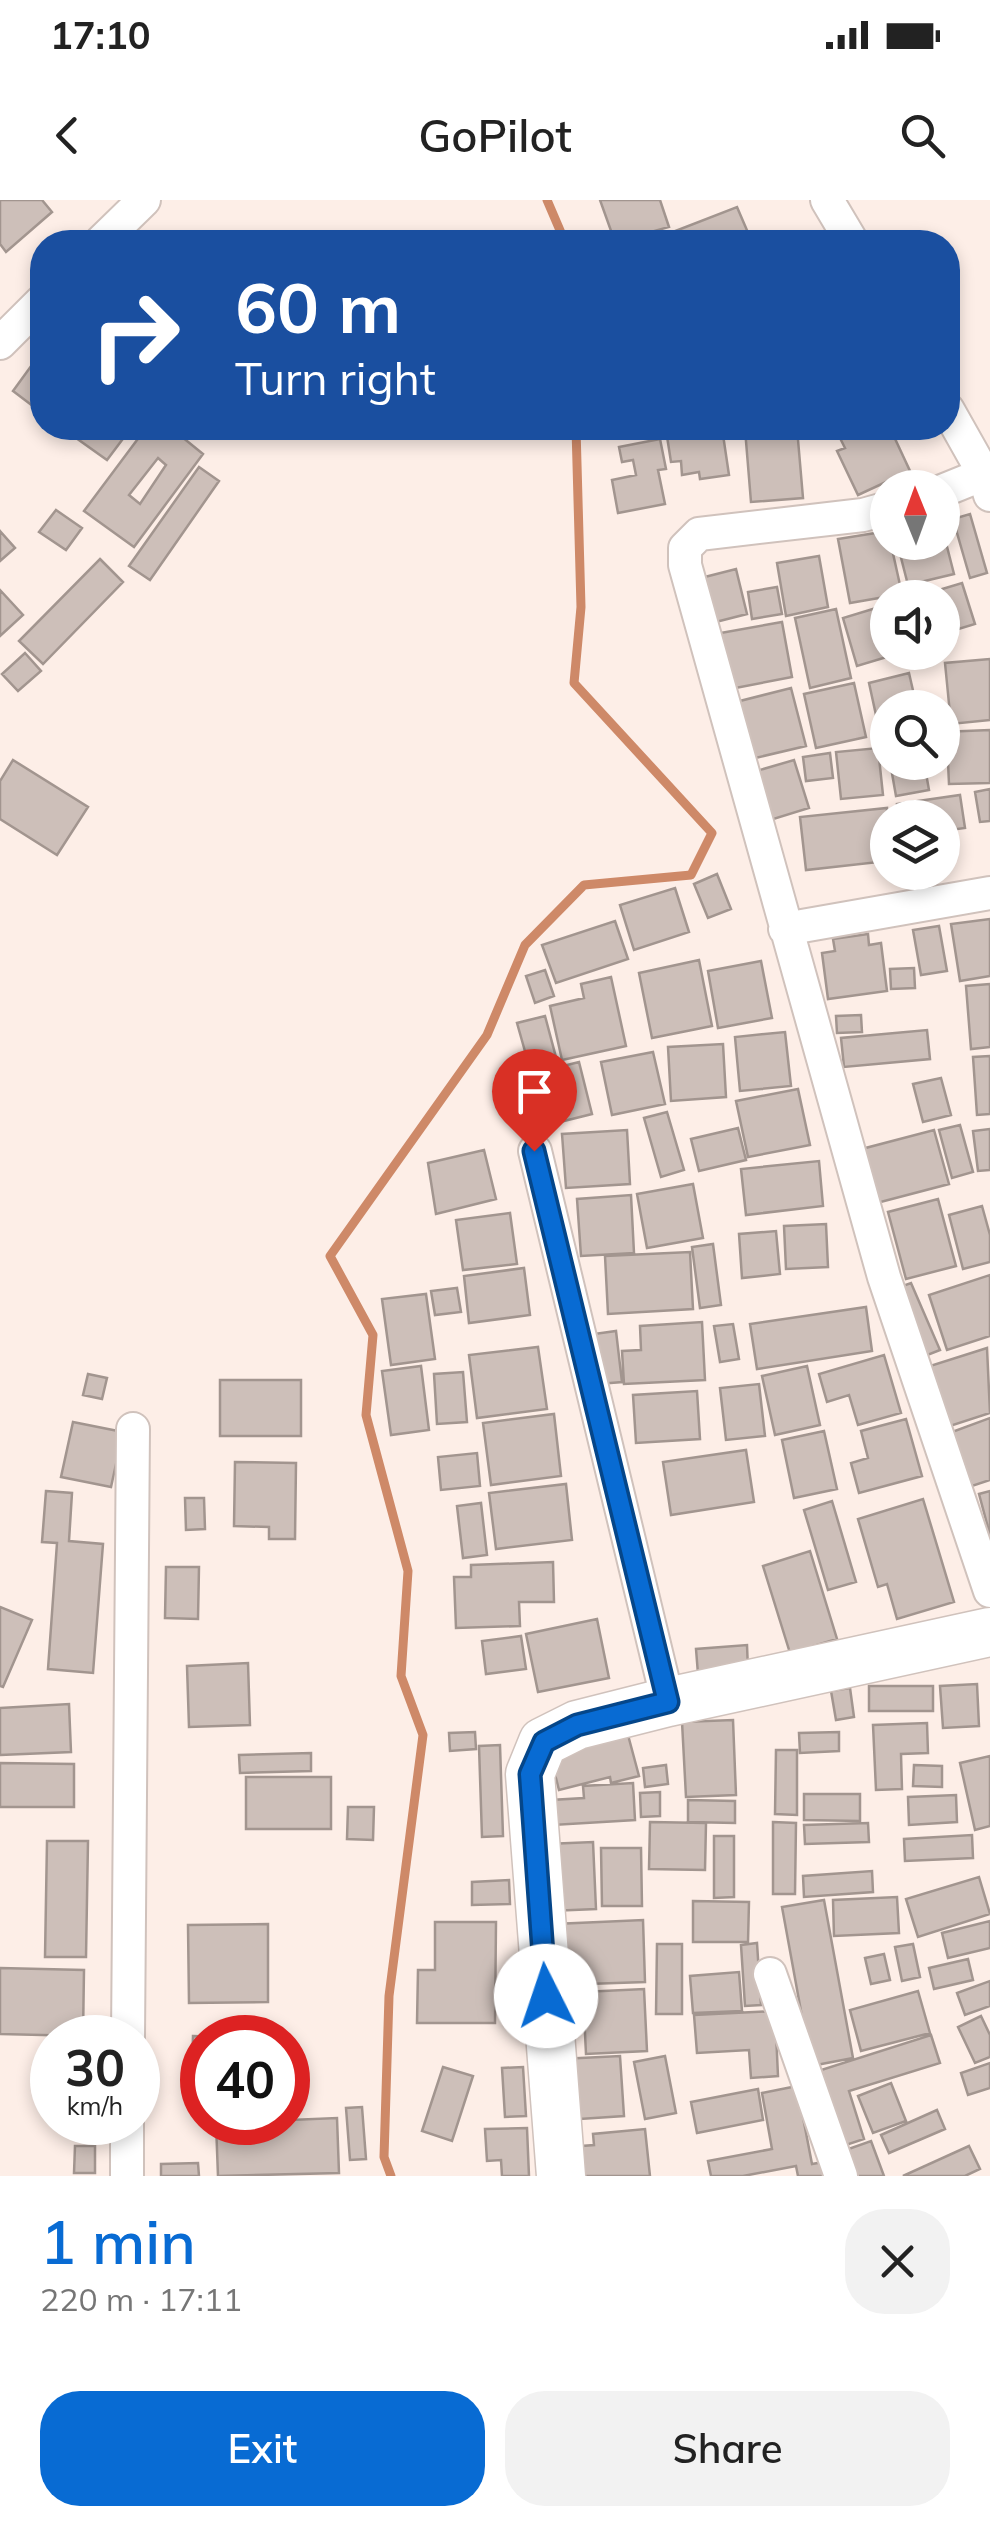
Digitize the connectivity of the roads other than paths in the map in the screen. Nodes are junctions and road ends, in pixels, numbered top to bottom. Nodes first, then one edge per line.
1 (144, 200) edge
2 (828, 200) edge
3 (113, 230) edge
4 (845, 230) edge
5 (30, 313) edge
6 (0, 343) edge
7 (960, 433) edge
8 (987, 484) edge
9 (960, 488) edge
10 (870, 512) edge
11 (990, 893) edge
12 (785, 929) junction
13 (534, 1151) dead end
14 (133, 1430) dead end
15 (990, 1592) edge
16 (990, 1632) edge
17 (668, 1702) junction
18 (770, 1974) dead end
19 (128, 2015) edge
20 (128, 2145) edge
21 (127, 2176) edge
22 (561, 2176) edge
23 (841, 2176) edge

1 - 3 street
2 - 4 street
5 - 6 street
7 - 8 street
8 - 9 street
10 - 12 street
11 - 12 street
12 - 15 street
13 - 17 street
14 - 19 street
16 - 17 street
17 - 22 street
18 - 23 street
20 - 21 street

